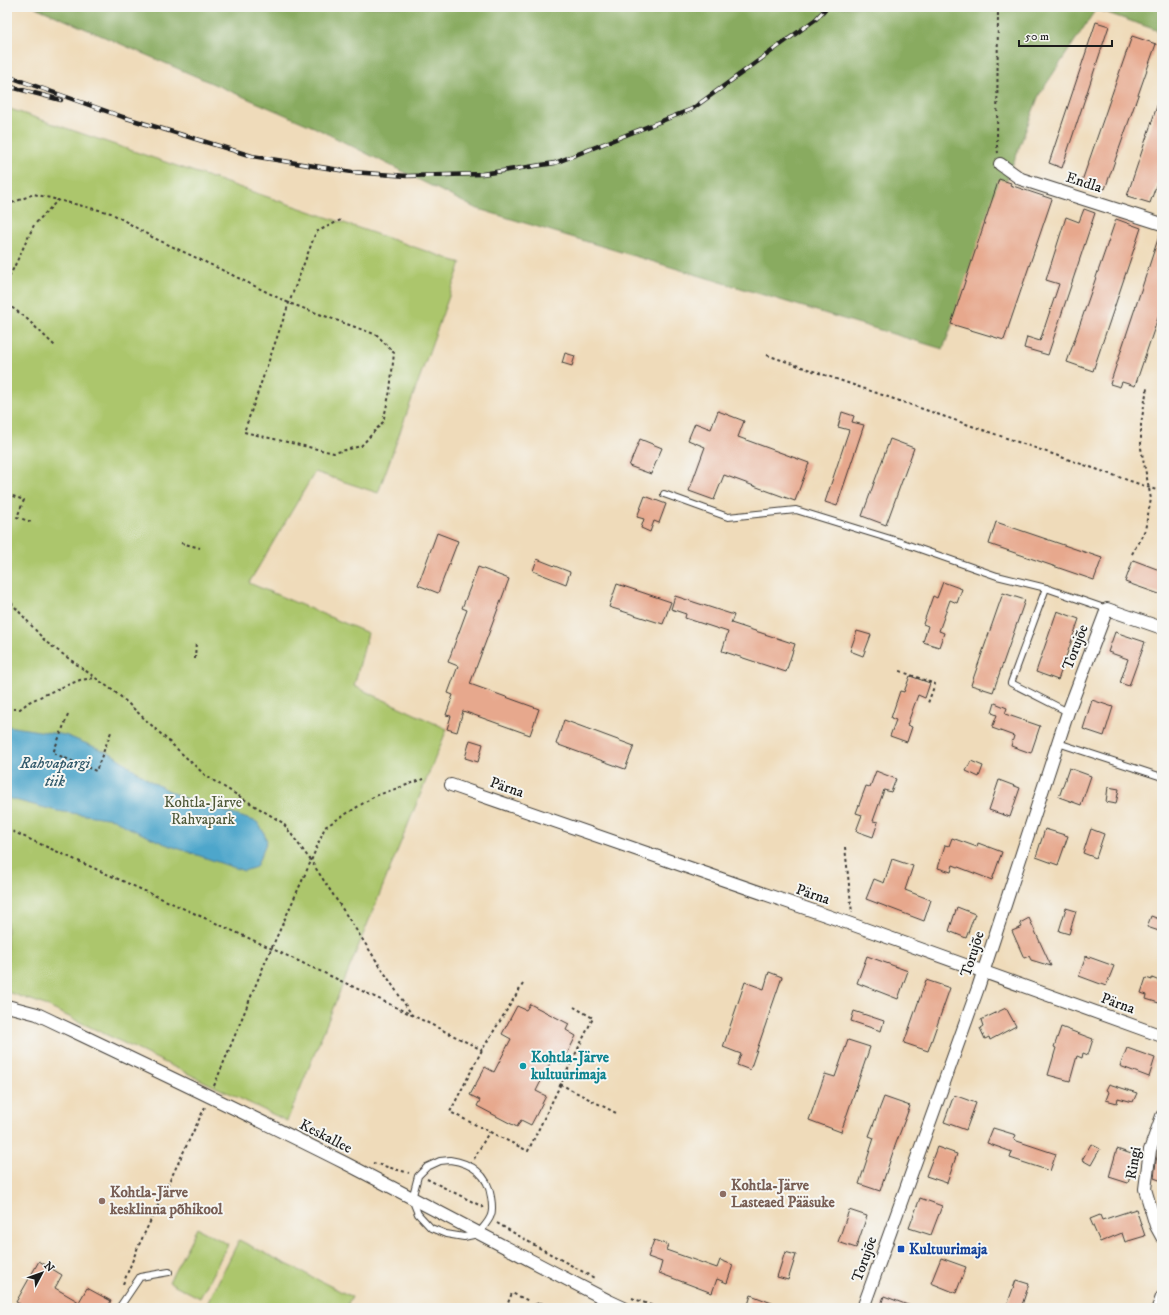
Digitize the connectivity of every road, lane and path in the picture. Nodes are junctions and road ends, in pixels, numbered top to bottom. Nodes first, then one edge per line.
1 (998, 7) edge
2 (1000, 164) joint
3 (58, 200) junction
4 (7, 205) edge
5 (343, 219) dead end
6 (1162, 224) edge
7 (7, 282) edge
8 (289, 303) junction
9 (7, 304) edge
10 (55, 346) dead end
11 (767, 355) dead end
12 (1147, 388) dead end
13 (1150, 488) junction
14 (1162, 492) edge
15 (7, 494) edge
16 (664, 494) dead end
17 (30, 522) dead end
18 (181, 542) dead end
19 (200, 548) dead end
20 (1132, 554) dead end
21 (1046, 588) junction
22 (7, 598) edge
23 (1106, 609) junction
24 (1162, 628) edge
25 (196, 641) dead end
26 (195, 659) dead end
27 (900, 671) dead end
28 (96, 678) junction
29 (928, 703) dead end
30 (7, 708) edge
31 (1068, 712) junction
32 (68, 715) dead end
33 (111, 732) dead end
34 (1058, 743) junction
35 (1162, 777) edge
36 (424, 779) dead end
37 (452, 785) dead end
38 (7, 829) edge
39 (845, 847) dead end
40 (311, 861) junction
41 (852, 914) dead end
42 (271, 949) junction
43 (983, 972) junction
44 (523, 984) dead end
45 (7, 1006) edge
46 (574, 1007) dead end
47 (412, 1015) junction
48 (1162, 1036) edge
49 (482, 1050) junction
50 (560, 1084) junction
51 (210, 1096) junction
52 (618, 1114) dead end
53 (1162, 1116) edge
54 (489, 1132) junction
55 (369, 1162) dead end
56 (470, 1165) junction
57 (418, 1176) junction
58 (412, 1199) junction
59 (490, 1216) junction
60 (478, 1234) junction
61 (1162, 1238) edge
62 (169, 1272) dead end
63 (602, 1283) dead end
64 (122, 1287) dead end
65 (627, 1296) dead end
66 (1162, 1297) edge
67 (607, 1305) edge
68 (540, 1307) edge
69 (119, 1308) edge
70 (506, 1308) edge
71 (624, 1308) edge
72 (658, 1308) edge
73 (863, 1308) edge
74 (1158, 1308) edge

1 - 2 path
2 - 6 street, Endla
3 - 4 path
3 - 7 path
3 - 8 path
5 - 8 path
8 - 8 path
9 - 10 path
11 - 13 path
12 - 13 path
13 - 14 path
13 - 20 path
15 - 17 path
16 - 21 lane
18 - 19 path
21 - 23 lane
21 - 31 lane
22 - 28 path
23 - 24 street
23 - 31 street, Torujõe
25 - 26 path
27 - 29 path
28 - 30 path
28 - 40 path
31 - 34 street, Torujõe
32 - 33 path
34 - 35 lane
34 - 43 street, Torujõe
36 - 40 path
37 - 43 street, Pärna
38 - 42 path
39 - 41 path
40 - 42 path
40 - 47 path
42 - 47 path
42 - 51 path
43 - 48 street, Pärna
43 - 73 street, Torujõe
44 - 49 path
45 - 51 street, Keskallee
46 - 50 path
47 - 49 path
49 - 54 path
50 - 52 path
50 - 54 path
51 - 58 street, Keskallee
51 - 64 path
53 - 61 street, Ringi
54 - 56 path
55 - 57 path
56 - 57 lane
56 - 59 lane
57 - 58 lane
57 - 59 path
58 - 60 street, Keskallee
58 - 60 lane
59 - 60 lane
59 - 63 path
60 - 67 street, Keskallee
62 - 69 lane
65 - 72 path
66 - 74 street
67 - 71 street, Keskallee
68 - 70 path

